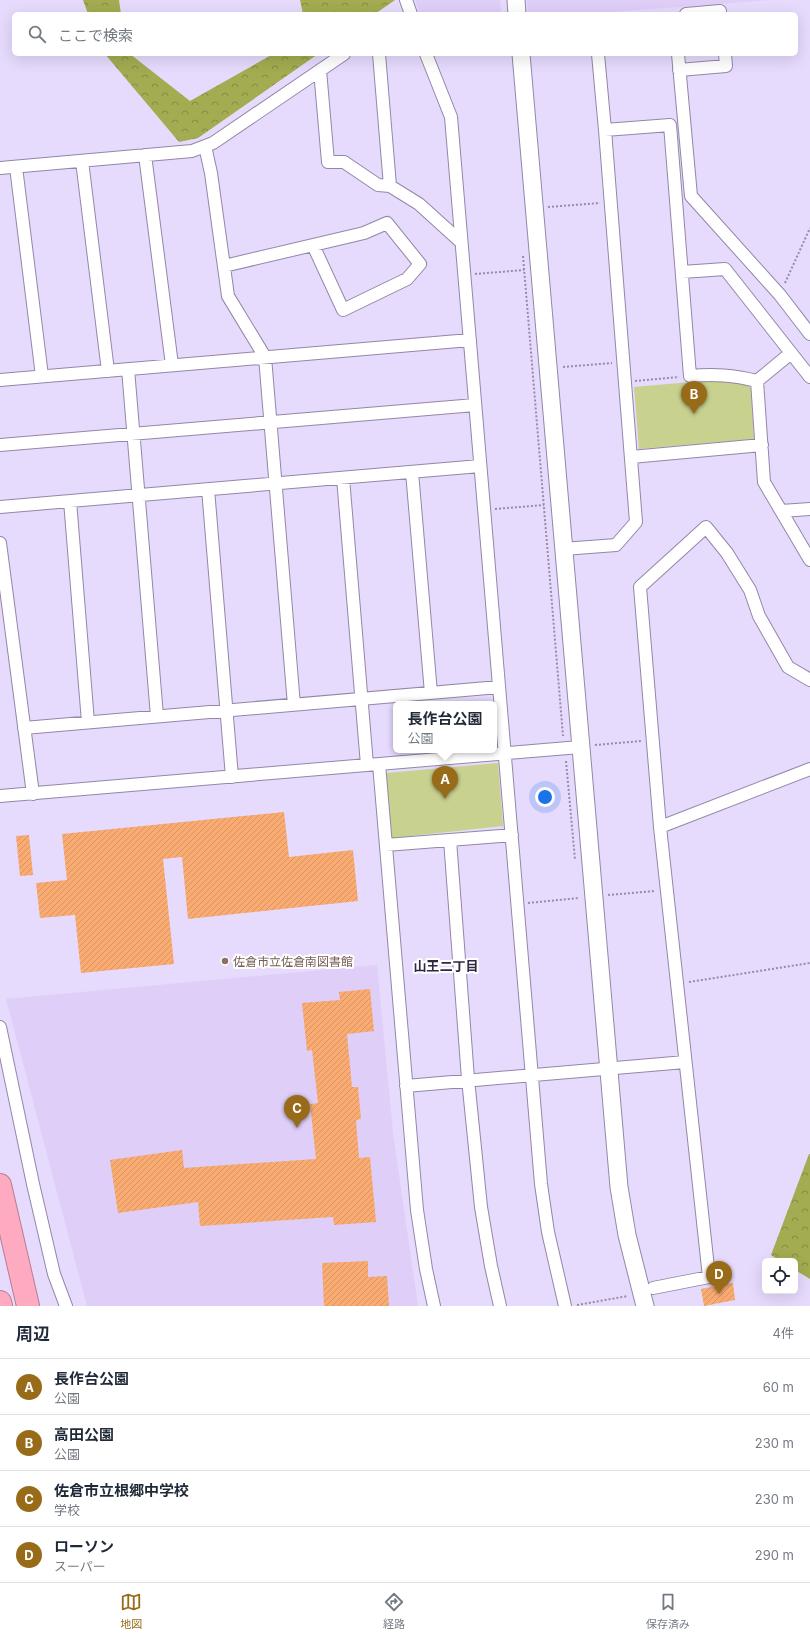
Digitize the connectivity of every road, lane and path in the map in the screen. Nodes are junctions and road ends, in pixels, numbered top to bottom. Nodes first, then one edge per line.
1 (406, 0) edge
2 (516, 0) edge
3 (410, 12) edge
4 (518, 12) edge
5 (709, 12) edge
6 (720, 12) edge
7 (341, 56) edge
8 (379, 56) edge
9 (427, 56) edge
10 (521, 56) edge
11 (598, 56) edge
12 (678, 56) edge
13 (725, 56) edge
14 (320, 70) junction
15 (679, 70) junction
16 (605, 130) junction
17 (205, 146) junction
18 (145, 156) junction
19 (82, 161) junction
20 (16, 167) junction
21 (0, 168) edge
22 (390, 186) junction
23 (611, 203) junction
24 (546, 207) dead end
25 (810, 228) edge
26 (461, 242) junction
27 (312, 245) junction
28 (224, 266) junction
29 (524, 270) dead end
30 (682, 272) junction
31 (464, 275) junction
32 (780, 295) junction
33 (810, 334) edge
34 (470, 340) junction
35 (791, 353) junction
36 (265, 357) junction
37 (624, 362) junction
38 (172, 365) junction
39 (559, 367) dead end
40 (128, 369) junction
41 (108, 371) junction
42 (42, 376) junction
43 (690, 376) junction
44 (810, 377) edge
45 (0, 380) edge
46 (757, 381) junction
47 (625, 382) junction
48 (475, 405) junction
49 (270, 422) junction
50 (134, 434) junction
51 (762, 445) junction
52 (0, 446) edge
53 (631, 457) junction
54 (480, 466) junction
55 (412, 472) junction
56 (343, 478) junction
57 (276, 483) junction
58 (208, 489) junction
59 (139, 495) junction
60 (70, 501) junction
61 (544, 505) dead end
62 (0, 507) edge
63 (810, 509) edge
64 (484, 510) junction
65 (782, 511) junction
66 (0, 544) edge
67 (563, 549) junction
68 (810, 560) edge
69 (810, 680) edge
70 (499, 687) junction
71 (431, 693) junction
72 (362, 699) junction
73 (294, 705) junction
74 (226, 711) junction
75 (158, 716) junction
76 (88, 722) junction
77 (24, 728) junction
78 (652, 740) junction
79 (586, 746) junction
80 (505, 753) junction
81 (373, 765) junction
82 (810, 770) edge
83 (232, 777) junction
84 (33, 794) junction
85 (0, 796) edge
86 (660, 826) junction
87 (512, 835) junction
88 (450, 840) junction
89 (386, 845) junction
90 (666, 890) junction
91 (604, 896) dead end
92 (579, 898) dead end
93 (517, 904) junction
94 (810, 963) edge
95 (676, 984) junction
96 (0, 1027) edge
97 (685, 1062) junction
98 (608, 1068) junction
99 (532, 1074) junction
100 (468, 1079) junction
101 (406, 1086) junction
102 (0, 1185) edge
103 (653, 1288) dead end
104 (628, 1296) dead end
105 (0, 1302) edge
106 (571, 1305) edge
107 (1, 1306) edge
108 (28, 1306) edge
109 (66, 1306) edge
110 (434, 1306) edge
111 (500, 1306) edge
112 (645, 1306) edge

1 - 3 street
2 - 4 street
5 - 6 street
7 - 14 street
8 - 22 street
9 - 26 street
10 - 67 street
11 - 16 street
12 - 15 street
13 - 15 street
14 - 17 street
14 - 22 street
15 - 32 street
16 - 23 street
16 - 30 street
17 - 18 street
17 - 28 street
18 - 19 street
18 - 38 street
19 - 20 street
19 - 41 street
20 - 21 street
20 - 42 street
22 - 26 street
23 - 24 path
23 - 37 street
25 - 32 path
26 - 31 street
27 - 27 street
27 - 28 street
28 - 36 street
29 - 31 path
30 - 35 street
30 - 43 street
31 - 34 street
32 - 33 street
34 - 36 street
34 - 48 street
35 - 44 street
35 - 46 street
36 - 38 street
36 - 49 street
37 - 39 path
37 - 47 street
38 - 40 street
40 - 41 street
40 - 50 street
41 - 42 street
42 - 45 street
43 - 46 street
43 - 47 path
46 - 51 street
47 - 53 street
48 - 49 street
48 - 54 street
49 - 50 street
49 - 57 street
50 - 52 street
50 - 59 street
51 - 53 street
51 - 65 street
53 - 67 street
54 - 55 street
54 - 64 street
55 - 56 street
55 - 71 street
56 - 57 street
56 - 72 street
57 - 58 street
57 - 73 street
58 - 59 street
58 - 74 street
59 - 60 street
59 - 75 street
60 - 62 street
60 - 76 street
61 - 64 path
63 - 65 street
64 - 70 street
65 - 68 street
66 - 77 street
67 - 79 street
69 - 78 street
70 - 71 street
70 - 80 street
71 - 72 street
72 - 73 street
72 - 81 street
73 - 74 street
74 - 75 street
74 - 83 street
75 - 76 street
76 - 77 street
77 - 84 street
78 - 79 path
78 - 86 street
79 - 80 street
79 - 98 street
80 - 81 street
80 - 87 street
81 - 83 street
81 - 89 street
82 - 86 street
83 - 84 street
84 - 85 street
86 - 90 street
87 - 88 street
87 - 93 street
88 - 89 street
88 - 100 street
89 - 101 street
90 - 91 path
90 - 95 street
92 - 93 path
93 - 99 street
94 - 95 path
95 - 97 street
96 - 109 street
97 - 98 street
97 - 103 street
98 - 99 street
98 - 112 street
99 - 100 street
99 - 106 street
100 - 101 street
100 - 111 street
101 - 110 street
102 - 108 highway
104 - 106 path
105 - 107 highway

